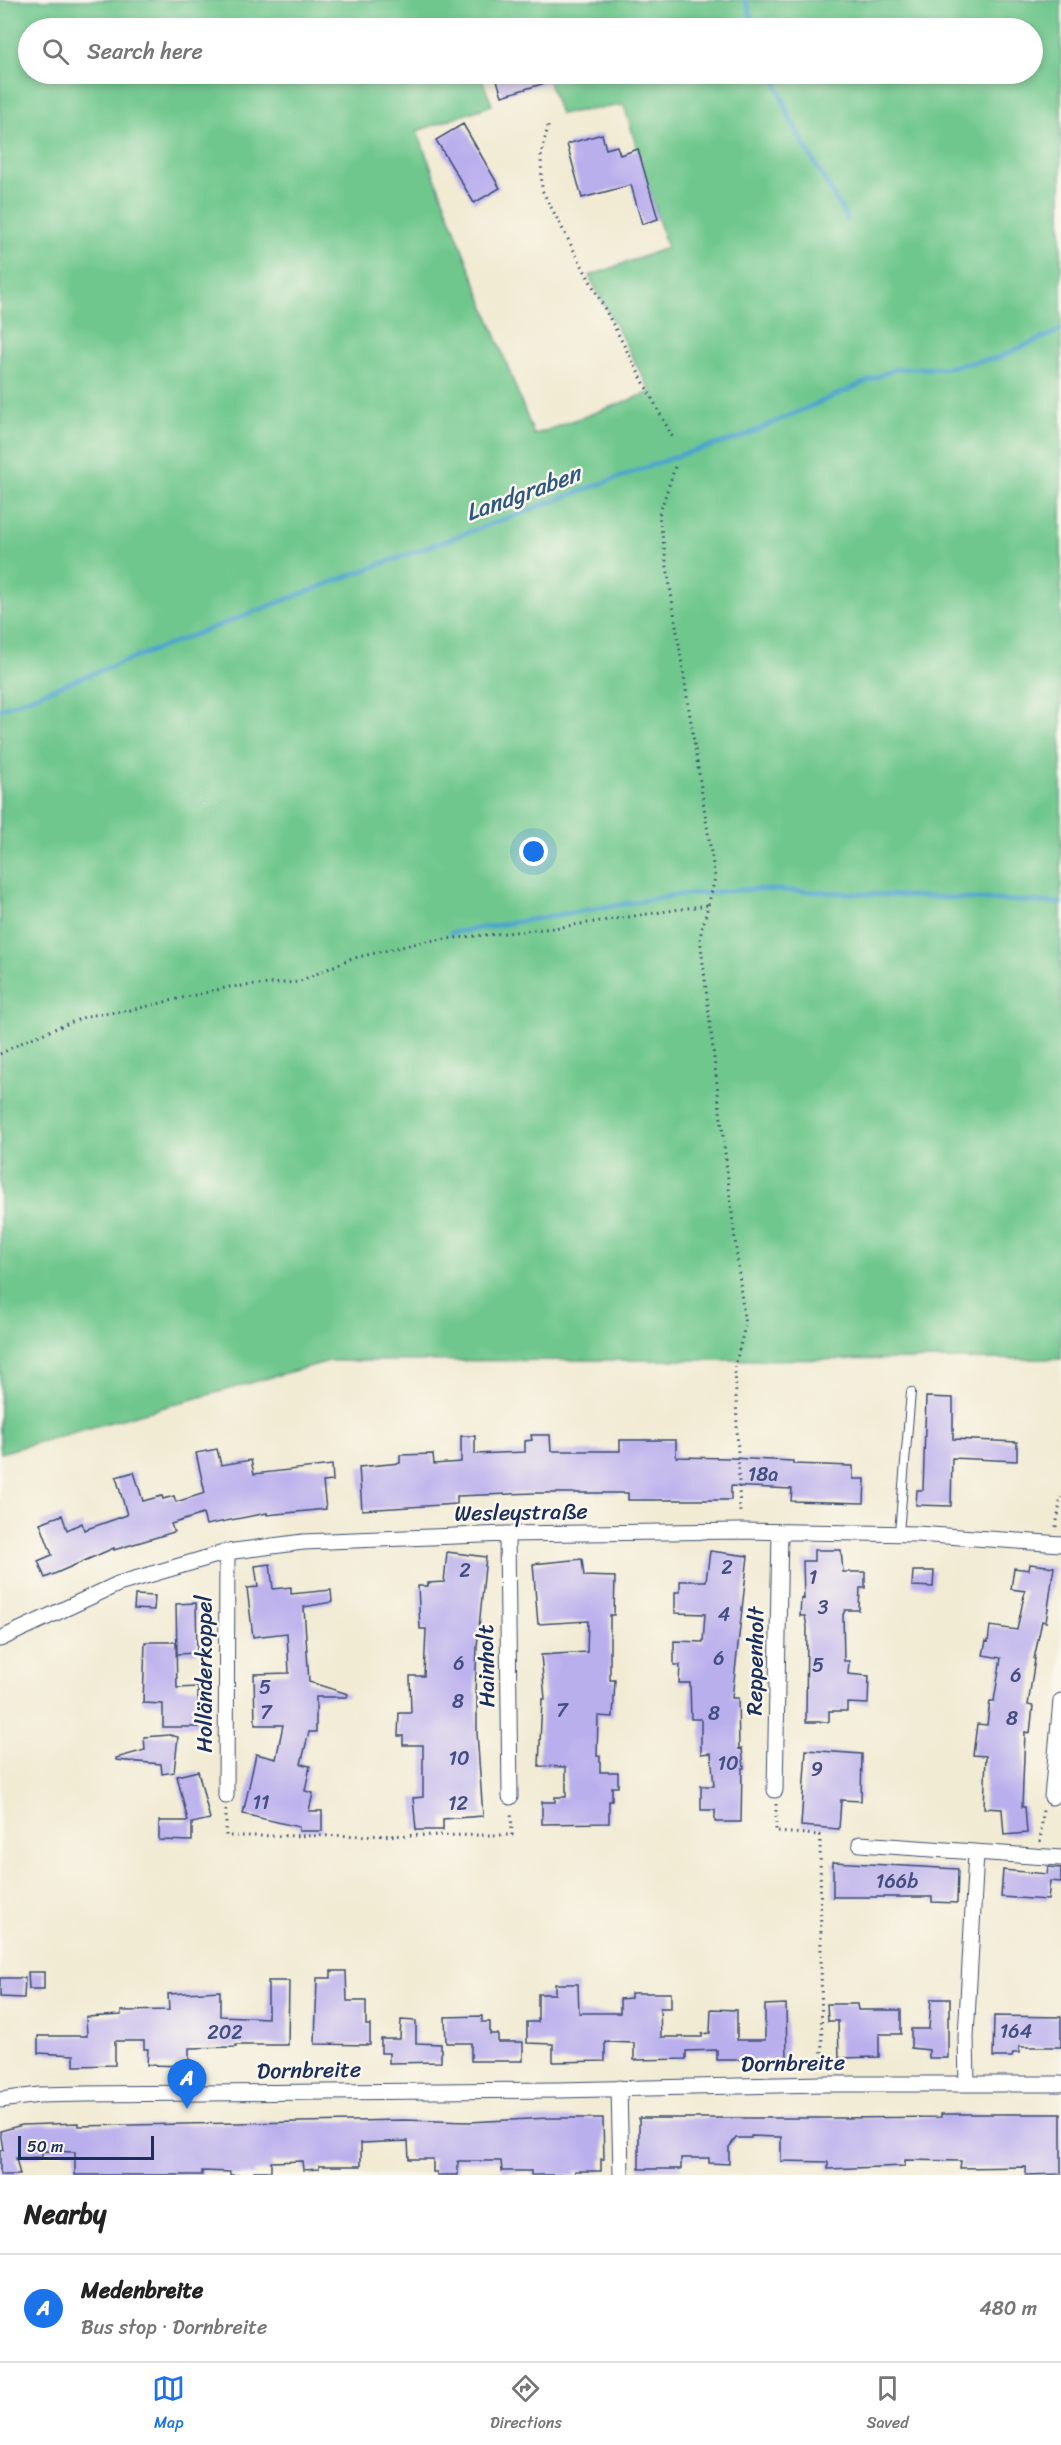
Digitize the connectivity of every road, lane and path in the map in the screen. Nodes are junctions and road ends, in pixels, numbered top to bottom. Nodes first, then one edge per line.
1 (548, 126) dead end
2 (674, 440) dead end
3 (675, 467) dead end
4 (708, 905) junction
5 (0, 1054) edge
6 (911, 1392) dead end
7 (1061, 1497) edge
8 (741, 1531) junction
9 (780, 1532) junction
10 (899, 1533) junction
11 (507, 1534) junction
12 (1057, 1544) edge
13 (227, 1552) junction
14 (0, 1639) edge
15 (1061, 1701) edge
16 (775, 1790) joint
17 (225, 1796) joint
18 (510, 1797) joint
19 (1052, 1797) joint
20 (860, 1844) dead end
21 (1040, 1844) dead end
22 (976, 1853) junction
23 (1061, 1858) edge
24 (822, 2084) junction
25 (967, 2084) junction
26 (1061, 2084) edge
27 (619, 2088) junction
28 (0, 2100) edge
29 (621, 2175) edge

1 - 2 path
3 - 4 path
4 - 5 path
4 - 8 path
6 - 10 lane
7 - 12 path
8 - 9 street, Wesleystraße
8 - 11 street, Wesleystraße
9 - 10 street, Wesleystraße
9 - 16 street, Reppenholt
10 - 12 street, Wesleystraße
11 - 13 street, Wesleystraße
11 - 18 street, Hainholt
13 - 14 street, Wesleystraße
13 - 17 street, Holländerkoppel
15 - 19 street
16 - 24 path
17 - 18 path
19 - 21 path
20 - 22 street
22 - 23 street
22 - 25 street
24 - 25 street, Dornbreite
24 - 27 street, Dornbreite
25 - 26 street, Dornbreite
27 - 28 street, Dornbreite
27 - 29 street

